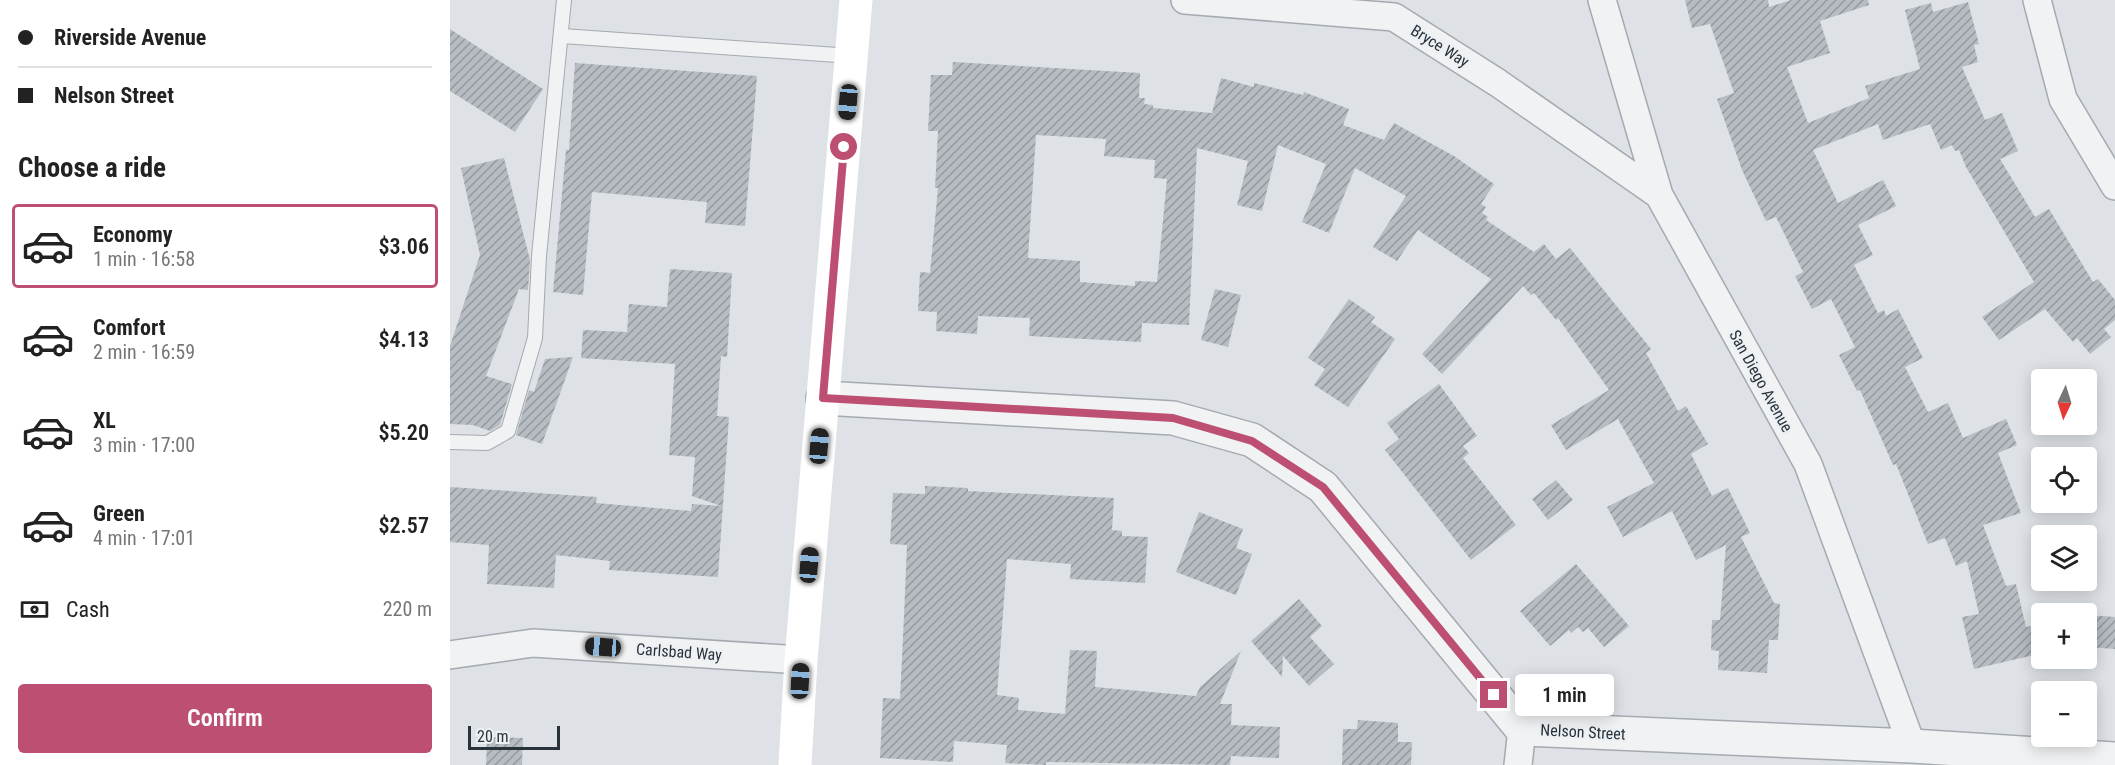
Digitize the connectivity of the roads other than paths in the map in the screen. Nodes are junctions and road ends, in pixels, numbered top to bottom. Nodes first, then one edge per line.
1 (564, 0) edge
2 (856, 0) edge
3 (1185, 0) edge
4 (1602, 0) edge
5 (2037, 0) edge
6 (562, 36) junction
7 (852, 56) junction
8 (2115, 186) edge
9 (1659, 195) junction
10 (823, 398) junction
11 (450, 442) edge
12 (450, 655) edge
13 (801, 660) junction
14 (1522, 729) junction
15 (1913, 756) edge
16 (2115, 759) edge
17 (795, 765) edge
18 (1518, 765) edge

1 - 6 lane
2 - 7 main road
3 - 9 street, Bryce Way
4 - 9 street, San Diego Avenue
5 - 8 street
6 - 7 lane
6 - 11 lane
7 - 10 main road
9 - 15 street, San Diego Avenue
10 - 13 main road
10 - 14 street, Nelson Street
12 - 13 street, Carlsbad Way
13 - 17 main road
14 - 15 street, Nelson Street
14 - 18 street
15 - 16 street, Nelson Street

